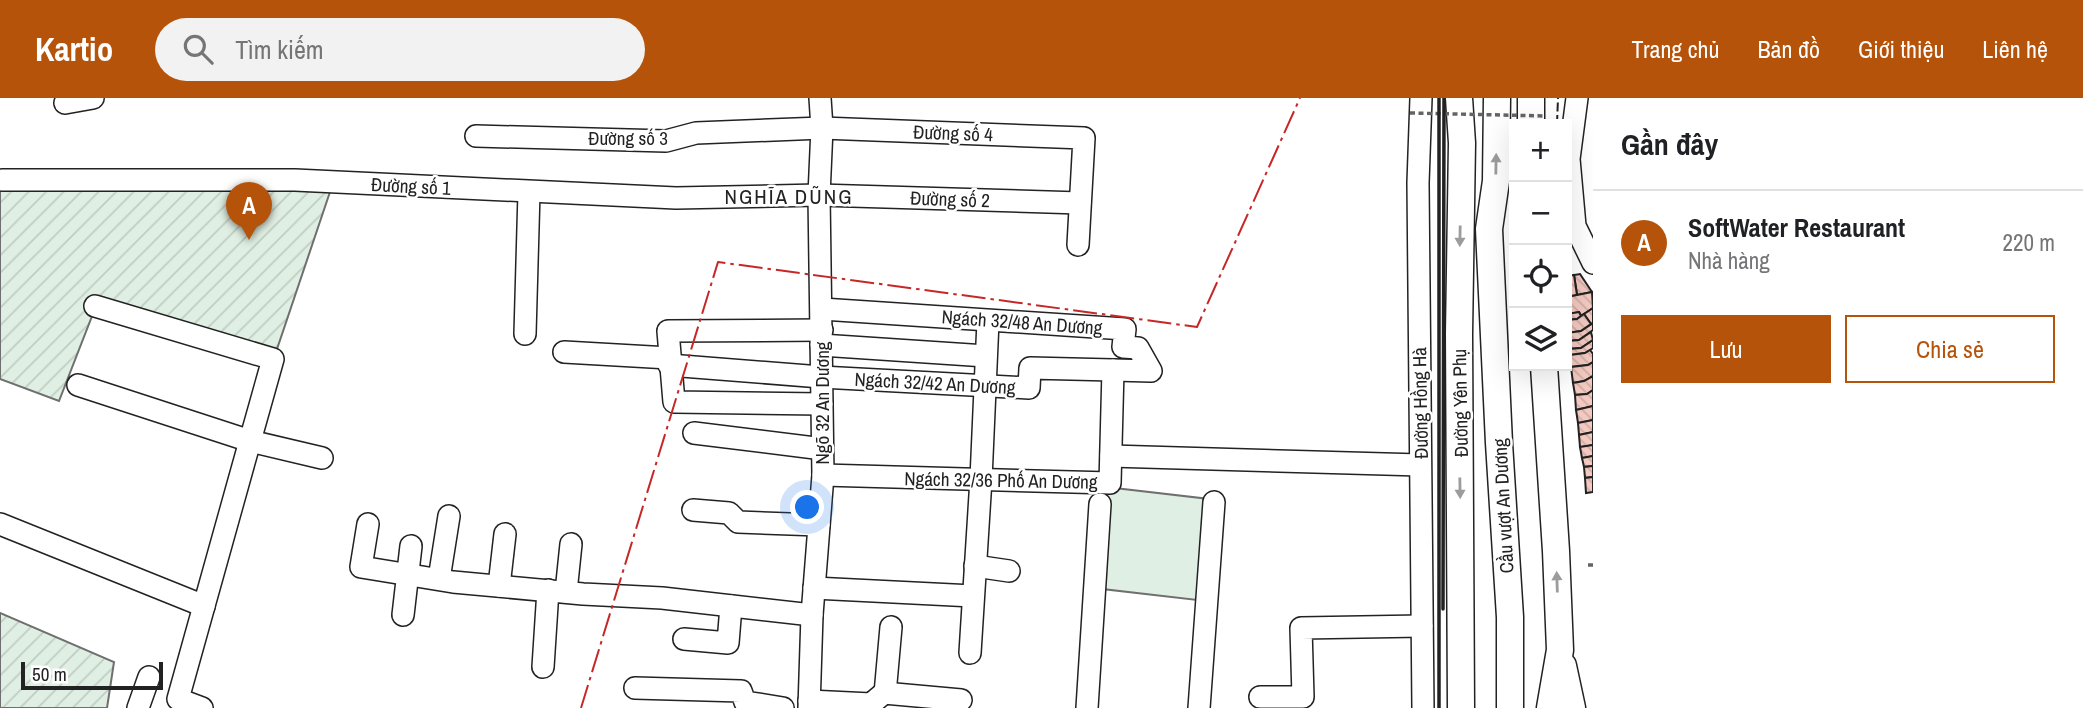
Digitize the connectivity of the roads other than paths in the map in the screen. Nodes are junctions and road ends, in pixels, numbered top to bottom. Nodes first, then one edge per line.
1 (93, 98) edge
2 (820, 98) edge
3 (1459, 98) edge
4 (1497, 98) edge
5 (1577, 98) edge
6 (65, 103) dead end
7 (1415, 106) edge
8 (822, 128) junction
9 (476, 136) dead end
10 (1462, 144) junction
11 (2, 180) edge
12 (529, 192) junction
13 (819, 195) junction
14 (1080, 203) junction
15 (1489, 229) junction
16 (1078, 245) dead end
17 (1593, 263) edge
18 (95, 306) dead end
19 (988, 321) junction
20 (822, 328) junction
21 (525, 334) dead end
22 (564, 352) dead end
23 (986, 356) junction
24 (669, 361) junction
25 (1113, 370) junction
26 (1544, 371) edge
27 (821, 377) junction
28 (78, 385) dead end
29 (985, 386) junction
30 (822, 404) junction
31 (694, 433) dead end
32 (250, 441) junction
33 (823, 449) junction
34 (1111, 456) junction
35 (322, 458) dead end
36 (1420, 465) junction
37 (822, 475) junction
38 (981, 480) junction
39 (1214, 502) dead end
40 (1100, 504) dead end
41 (693, 510) dead end
42 (449, 516) dead end
43 (0, 524) edge
44 (368, 524) dead end
45 (819, 525) junction
46 (505, 534) dead end
47 (571, 544) dead end
48 (411, 546) dead end
49 (975, 566) junction
50 (1009, 571) dead end
51 (407, 575) junction
52 (439, 579) junction
53 (499, 586) junction
54 (814, 588) junction
55 (557, 591) junction
56 (973, 596) junction
57 (204, 606) junction
58 (731, 606) junction
59 (403, 615) dead end
60 (812, 615) junction
61 (1422, 626) junction
62 (891, 627) dead end
63 (684, 639) dead end
64 (1560, 650) junction
65 (970, 653) dead end
66 (542, 667) dead end
67 (149, 677) dead end
68 (635, 688) dead end
69 (885, 694) junction
70 (1260, 697) dead end
71 (961, 700) dead end
72 (809, 704) edge
73 (138, 708) edge
74 (202, 708) edge
75 (783, 708) edge
76 (1087, 708) edge
77 (1199, 708) edge
78 (1423, 708) edge
79 (1461, 708) edge
80 (1510, 708) edge
81 (1550, 708) edge
82 (1572, 708) edge

1 - 6 street
2 - 8 street, Ngõ 32 An Dương
3 - 10 main road, Đường Yên Phụ
15 -> 4 main road
5 - 17 street
7 - 36 street, Đường Hồng Hà
8 - 9 street, Đường số 3
8 - 13 street, Ngõ 32 An Dương
8 - 14 street, Đường số 4
10 - 15 main road
10 -> 79 main road, Đường Yên Phụ
11 - 12 street, Đường số 1
12 - 13 street, Đường số 1
12 - 21 street
13 - 14 street, Đường số 2
13 - 20 street, Ngõ 32 An Dương
14 - 16 street
15 - 80 main road, Cầu vượt An Dương
18 - 32 street
19 - 20 street, Ngách 32/48 An Dương
19 - 23 street
19 - 25 street, Ngách 32/48 An Dương
20 - 23 street
20 - 24 street
20 - 27 street, Ngõ 32 An Dương
22 - 24 street, Ngách 32/42 An Dương
23 - 29 street
24 - 27 street, Ngách 32/42 An Dương
24 - 30 street
25 - 29 street, Ngách 32/42 An Dương
25 - 34 street, Ngách 32/36 Phố An Dương
64 -> 26 main road
27 - 29 street, Ngách 32/42 An Dương
27 - 30 street, Ngõ 32 An Dương
28 - 32 street
29 - 38 street
30 - 33 street, Ngõ 32 An Dương
31 - 33 street
32 - 35 street
32 - 57 street
33 - 37 street, Ngõ 32 An Dương
34 - 36 street
34 - 38 street, Ngách 32/36 Phố An Dương
36 - 61 street, Đường Hồng Hà
37 - 38 street, Ngách 32/36 Phố An Dương
37 - 45 street, Ngõ 32 An Dương
38 - 49 street
39 - 77 street
40 - 76 street
41 - 45 street
42 - 52 street
43 - 57 street
44 - 51 street
45 - 54 street, Ngõ 32 An Dương
46 - 53 street
47 - 55 street
48 - 51 street
49 - 50 street
49 - 56 street
51 - 52 street
51 - 59 street
52 - 53 street
53 - 55 street
54 - 56 street
54 - 60 street, Ngõ 32 An Dương
55 - 58 street
55 - 66 street
56 - 65 street
57 - 74 street
58 - 60 street
58 - 63 street
60 - 72 street, Ngõ 32 An Dương
61 - 70 street
61 - 78 street, Đường Hồng Hà
62 - 69 street
64 - 81 main road
64 - 82 main road
67 - 73 street
68 - 75 street
69 - 71 street
69 - 72 street

